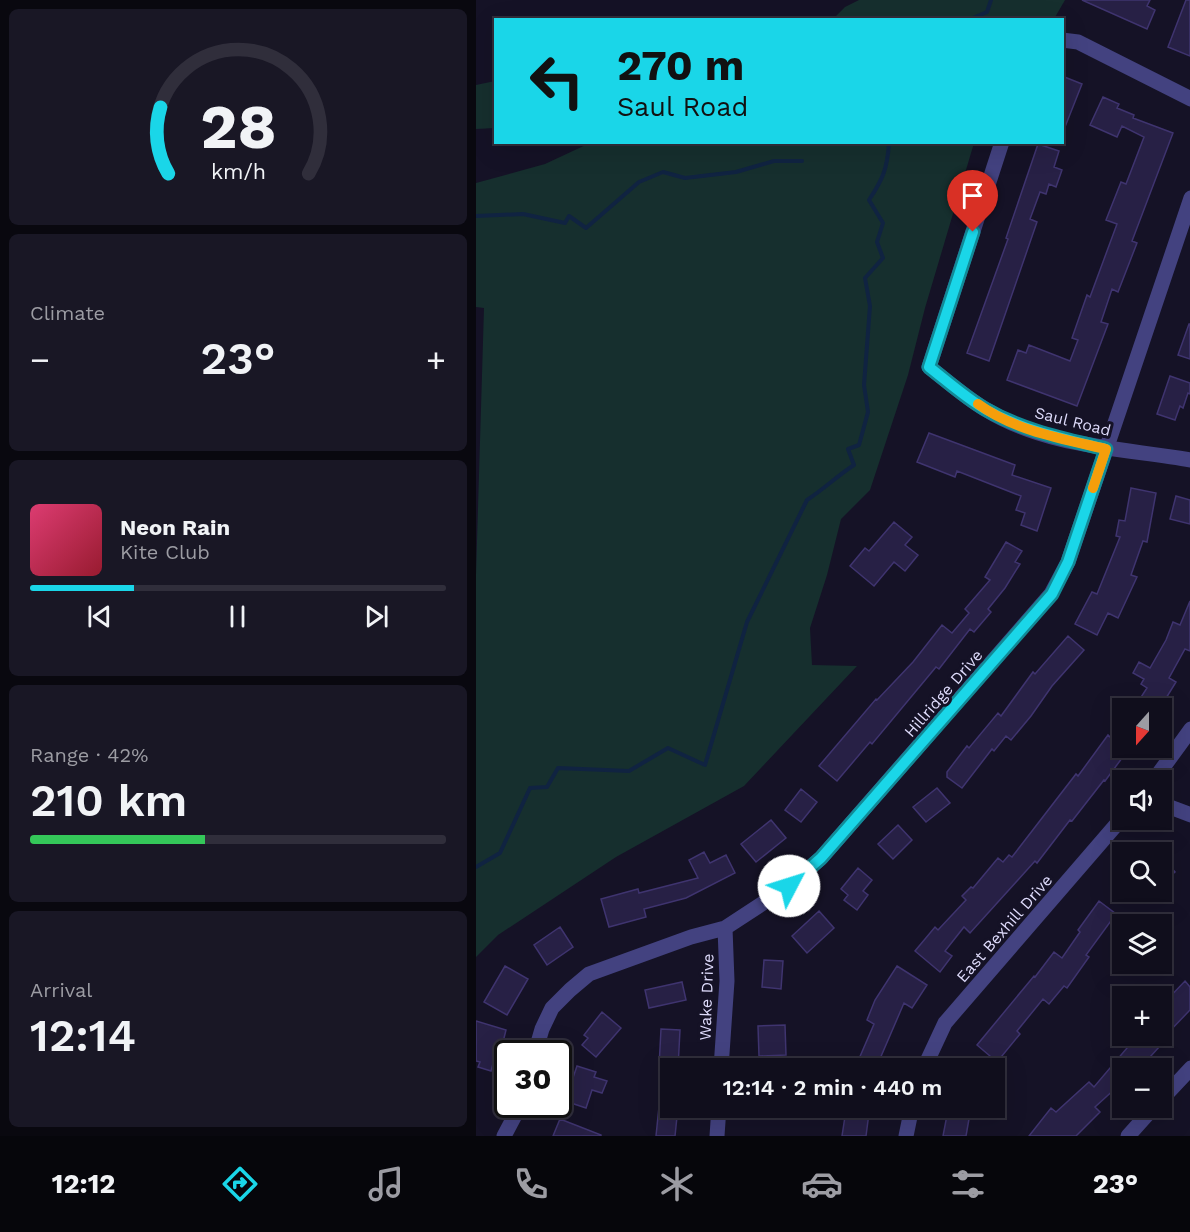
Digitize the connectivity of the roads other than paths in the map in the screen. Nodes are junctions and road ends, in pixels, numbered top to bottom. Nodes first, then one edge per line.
1 (1064, 40) edge
2 (1190, 99) edge
3 (1001, 144) edge
4 (1190, 198) edge
5 (1106, 449) junction
6 (1190, 460) edge
7 (1190, 729) edge
8 (1161, 770) edge
9 (1172, 808) edge
10 (1190, 815) edge
11 (1112, 830) edge
12 (725, 928) junction
13 (539, 1040) edge
14 (722, 1058) edge
15 (929, 1058) edge
16 (1190, 1068) edge
17 (1172, 1088) edge
18 (514, 1118) edge
19 (718, 1118) edge
20 (910, 1118) edge
21 (1144, 1118) edge
22 (504, 1136) edge
23 (717, 1136) edge
24 (906, 1136) edge
25 (1128, 1136) edge

1 - 2 street
3 - 5 street, Saul Road
4 - 5 street, Hillridge Drive
5 - 6 street, Saul Road
5 - 12 street, Hillridge Drive
7 - 8 street
9 - 10 street
11 - 15 street, East Bexhill Drive
12 - 13 street, Hillridge Drive
12 - 14 street, Wake Drive
16 - 17 street
18 - 22 street
19 - 23 street
20 - 24 street
21 - 25 street

